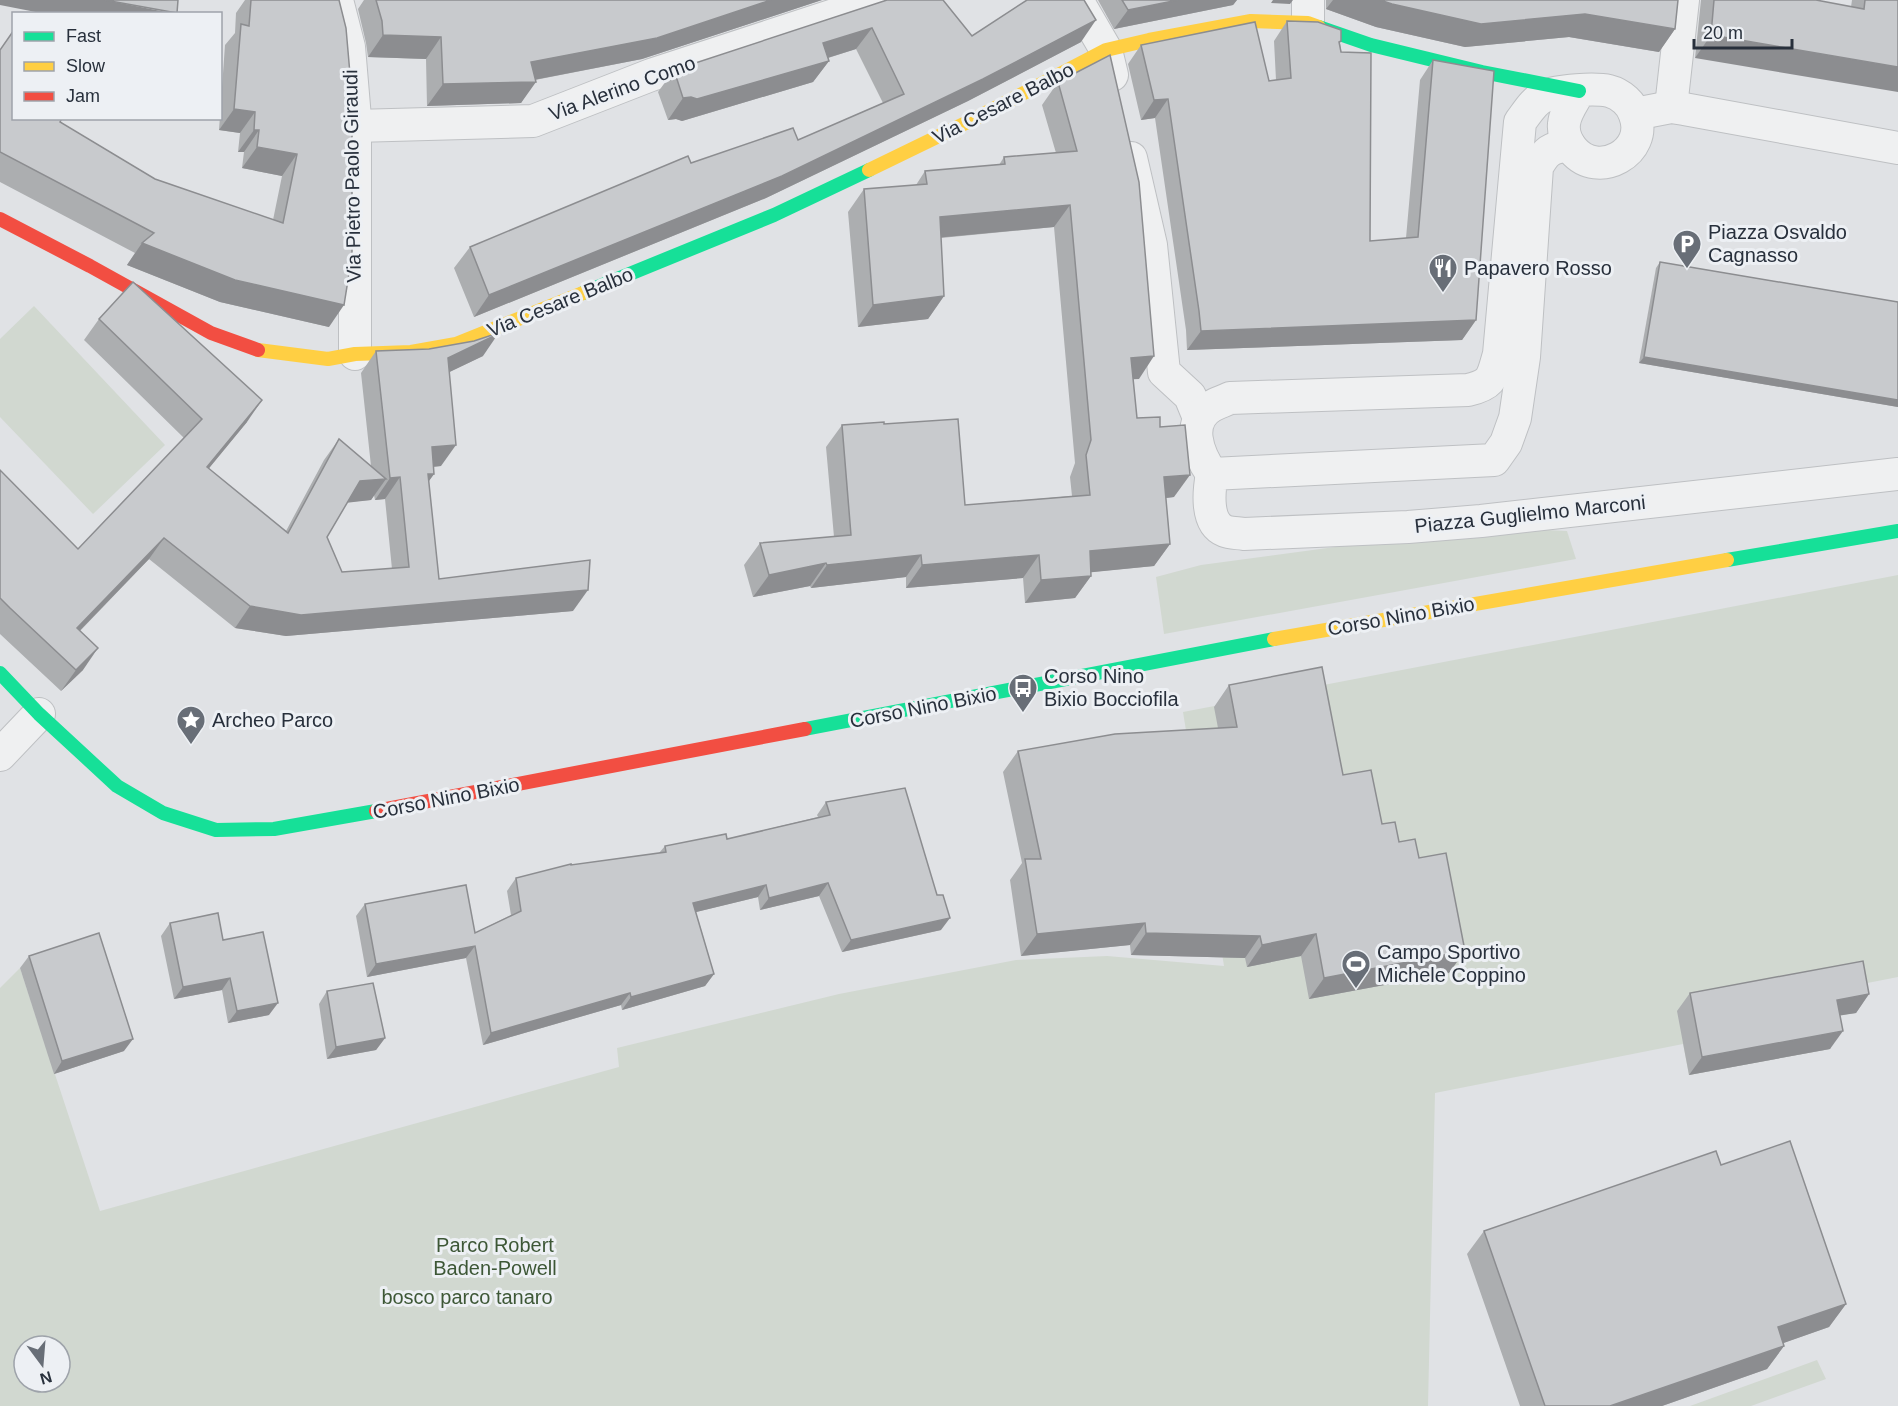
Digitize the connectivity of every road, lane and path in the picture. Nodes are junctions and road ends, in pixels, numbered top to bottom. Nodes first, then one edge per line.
1 (337, 0) edge
2 (880, 0) edge
3 (1077, 0) edge
4 (1683, 0) edge
5 (1308, 11) edge
6 (1106, 50) junction
7 (1580, 91) junction
8 (1671, 107) junction
9 (1635, 114) junction
10 (355, 126) junction
11 (1569, 145) junction
12 (1898, 148) edge
13 (0, 219) edge
14 (355, 354) junction
15 (1199, 418) junction
16 (1212, 474) junction
17 (1898, 474) edge
18 (1898, 531) edge
19 (0, 673) edge
20 (39, 714) junction
21 (0, 755) edge

1 - 10 street, Via Pietro Paolo Giraudi
2 - 10 street, Via Alerino Como
3 - 6 street
4 - 8 street
5 - 6 main road, Via Cesare Balbo
5 - 7 main road, Via Cesare Balbo
6 - 14 main road, Via Cesare Balbo
6 - 15 street
7 - 9 street
7 - 11 street
7 - 15 street
8 - 9 street
8 - 12 street
9 - 11 street
10 - 14 street, Via Pietro Paolo Giraudi
11 - 16 street
13 - 14 main road, Via Cesare Balbo
15 - 16 street
16 - 17 street, Piazza Guglielmo Marconi
18 - 20 main road, Corso Nino Bixio
19 - 20 main road, Corso Nino Bixio
20 - 21 street

